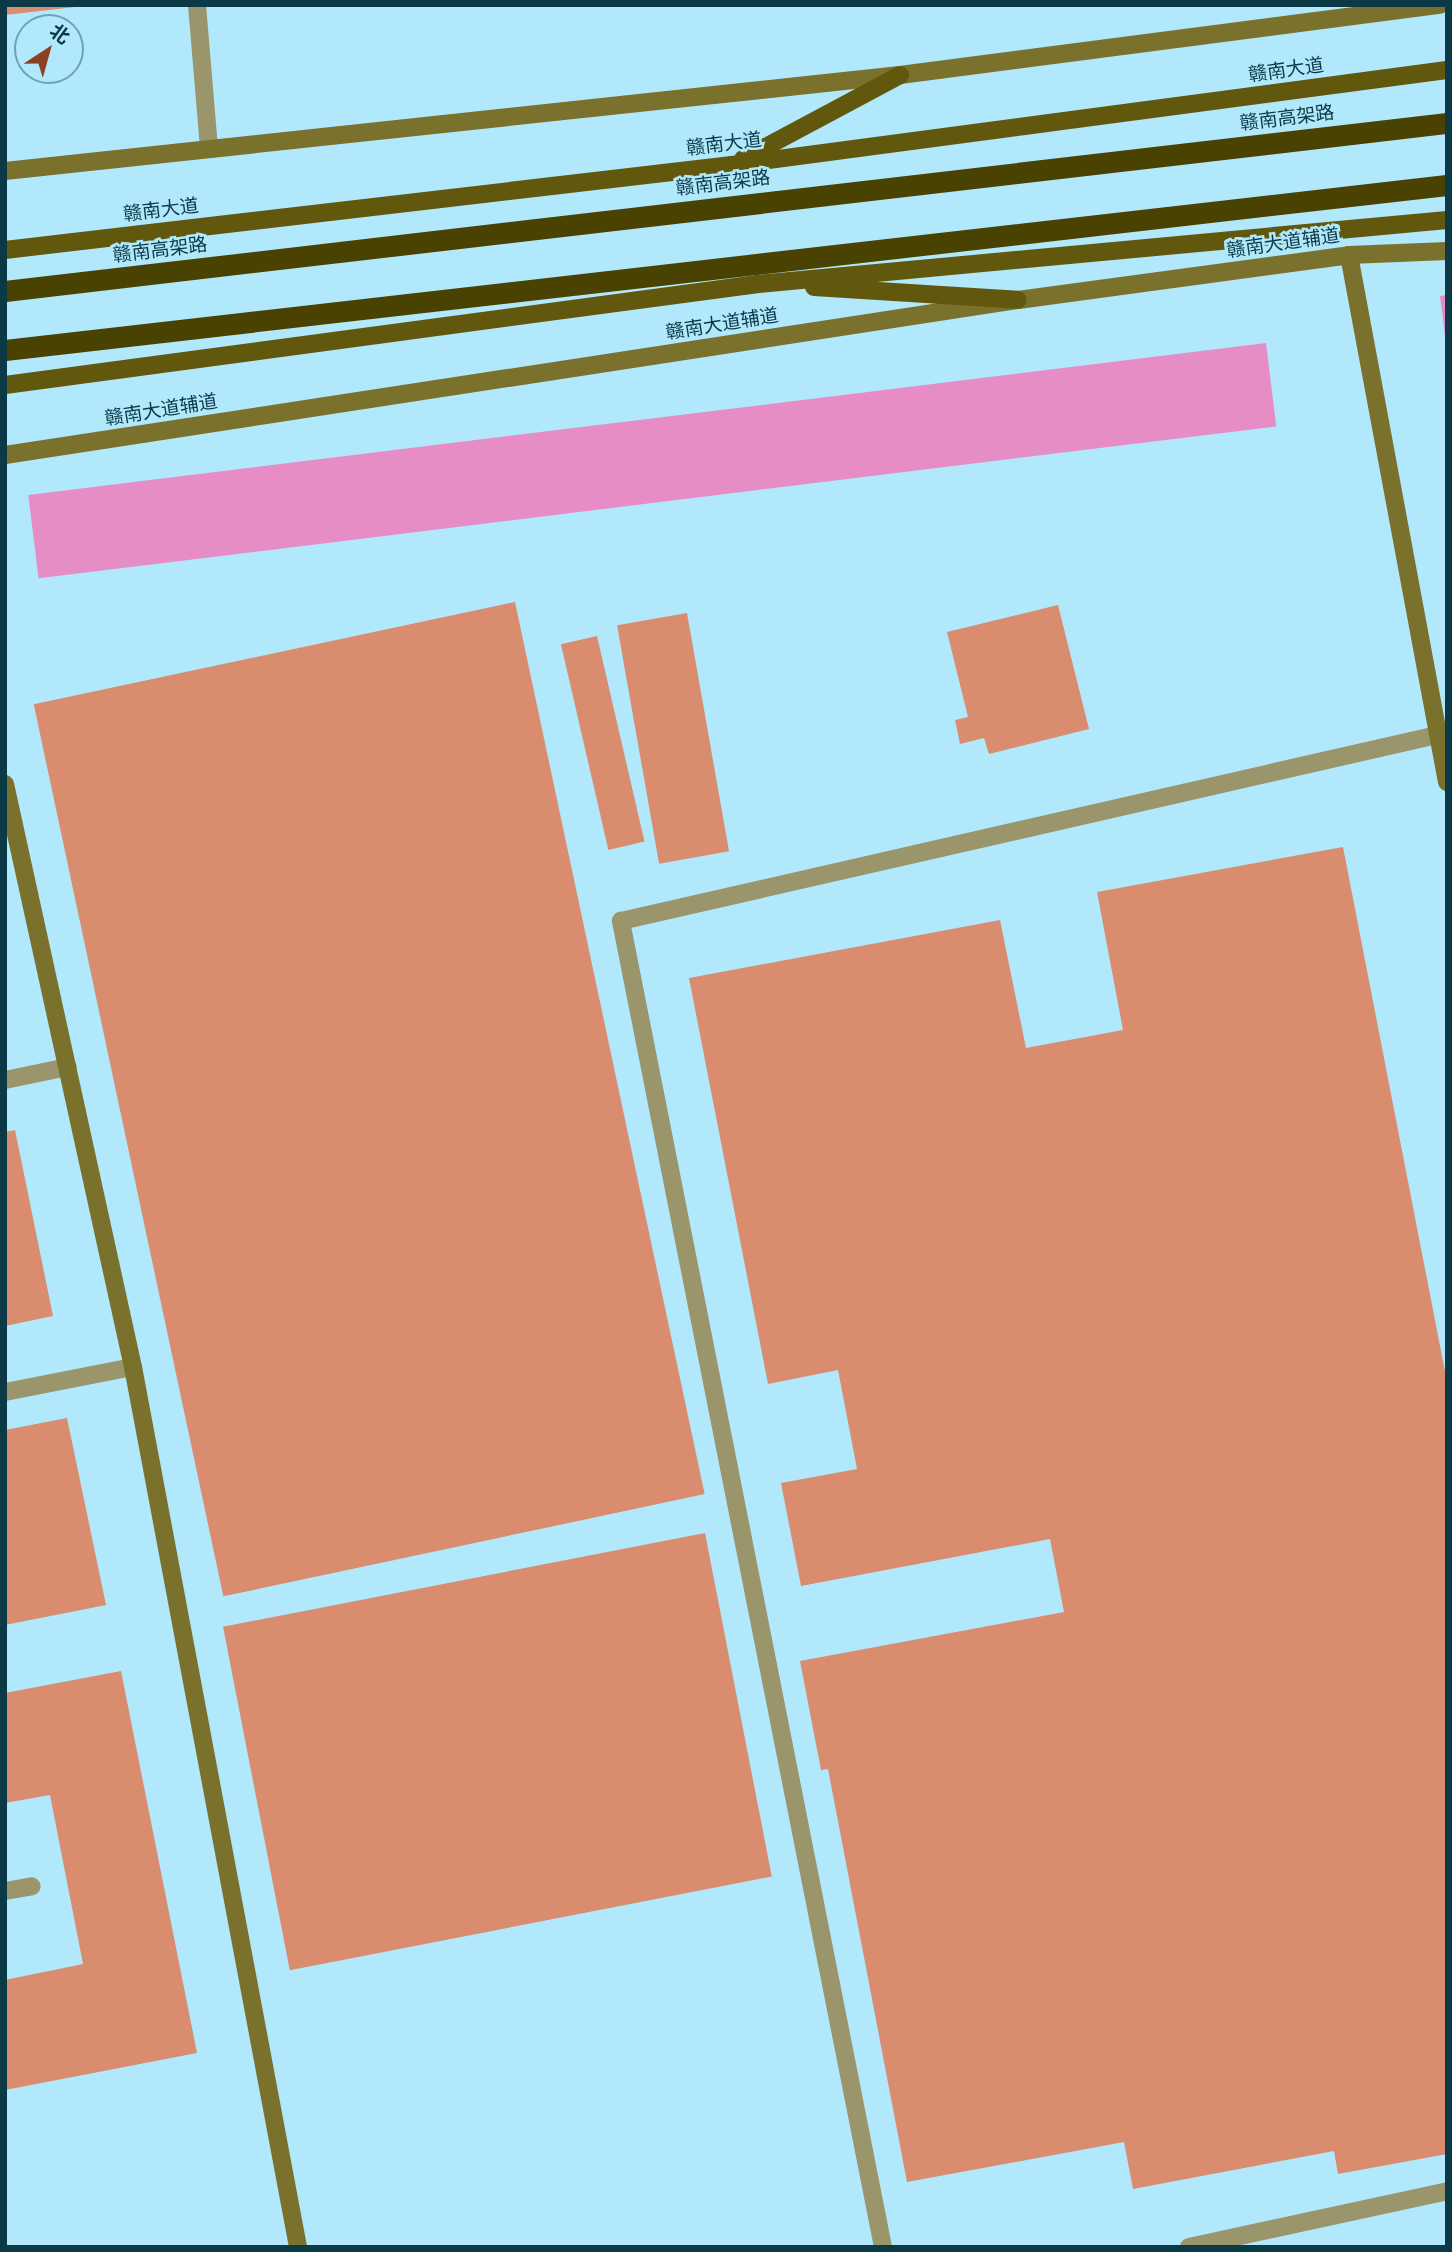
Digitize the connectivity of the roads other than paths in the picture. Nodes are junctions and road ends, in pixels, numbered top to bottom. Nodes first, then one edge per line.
1 (197, 5) edge
2 (1439, 5) edge
3 (1312, 13) edge
4 (1447, 70) edge
5 (900, 75) junction
6 (1447, 122) edge
7 (209, 149) junction
8 (732, 165) junction
9 (5, 171) edge
10 (1447, 185) edge
11 (1447, 220) edge
12 (5, 250) edge
13 (1447, 251) edge
14 (1349, 255) junction
15 (758, 284) junction
16 (5, 291) edge
17 (1018, 300) junction
18 (5, 350) edge
19 (5, 385) edge
20 (5, 455) edge
21 (1437, 735) junction
22 (1447, 782) edge
23 (5, 784) edge
24 (68, 1067) junction
25 (5, 1080) edge
26 (133, 1367) junction
27 (5, 1392) edge
28 (32, 1886) dead end
29 (5, 1891) edge
30 (1447, 2191) edge
31 (298, 2247) edge
32 (883, 2247) edge
33 (1189, 2247) edge

1 - 7 street
2 - 3 street
3 - 5 street
4 - 8 main road, 赣南大道
5 - 7 street
5 - 8 main road
6 - 16 highway, 赣南高架路
7 - 9 street
8 - 12 main road, 赣南大道
10 - 18 highway
11 - 15 main road
13 - 14 street, 赣南大道辅道
14 - 17 street, 赣南大道辅道
14 - 21 street
15 - 17 main road
15 - 19 main road
17 - 20 street, 赣南大道辅道
21 - 22 street
21 - 32 street
23 - 24 street
24 - 25 street
24 - 26 street
26 - 27 street
26 - 31 street
28 - 29 street
30 - 33 street

